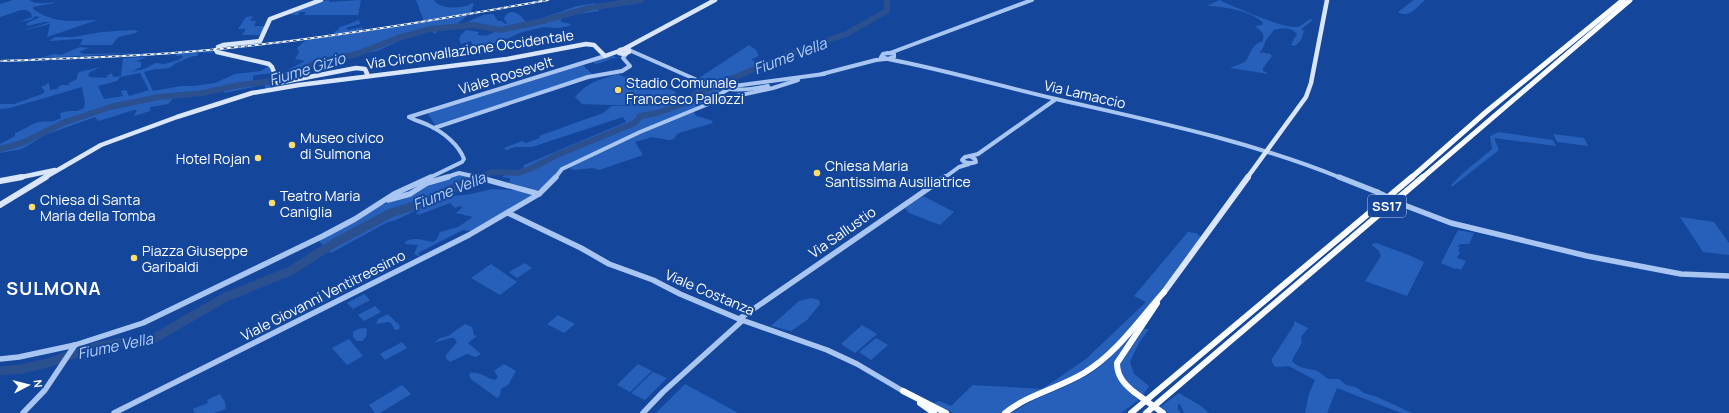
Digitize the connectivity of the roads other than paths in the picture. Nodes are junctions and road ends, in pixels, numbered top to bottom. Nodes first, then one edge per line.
1 (321, 0) edge
2 (715, 0) edge
3 (1032, 0) edge
4 (1326, 0) edge
5 (1622, 0) edge
6 (1630, 0) edge
7 (898, 51) junction
8 (625, 52) junction
9 (890, 53) junction
10 (607, 55) junction
11 (881, 56) junction
12 (894, 56) junction
13 (887, 59) junction
14 (876, 60) junction
15 (898, 61) junction
16 (824, 74) junction
17 (368, 76) junction
18 (798, 80) junction
19 (1056, 99) junction
20 (694, 109) junction
21 (434, 128) junction
22 (1271, 145) junction
23 (1266, 152) junction
24 (978, 154) junction
25 (1278, 155) junction
26 (970, 156) junction
27 (1262, 158) junction
28 (975, 159) junction
29 (962, 161) junction
30 (969, 164) junction
31 (959, 167) junction
32 (57, 169) junction
33 (0, 181) edge
34 (394, 194) junction
35 (539, 194) junction
36 (405, 196) junction
37 (382, 202) junction
38 (0, 205) edge
39 (508, 213) junction
40 (1729, 276) edge
41 (1164, 292) junction
42 (741, 320) junction
43 (75, 345) junction
44 (0, 359) edge
45 (902, 391) junction
46 (1151, 396) junction
47 (23, 413) edge
48 (114, 413) edge
49 (643, 413) edge
50 (934, 413) edge
51 (939, 413) edge
52 (946, 413) edge
53 (1005, 413) edge
54 (1126, 413) edge
55 (1131, 413) edge
56 (1146, 413) edge
57 (1163, 413) edge

1 - 17 main road
2 - 8 main road
3 - 7 street
4 - 22 main road
5 - 46 highway, SS17
6 - 56 highway, SS17
7 - 9 street
7 - 12 street
8 - 10 main road, Viale Roosevelt
8 - 18 street, bridge
8 - 21 street
9 - 11 street
9 - 12 street
10 - 17 main road, Via Circonvallazione Occidentale
10 - 21 street, Viale Roosevelt
11 - 13 street
11 - 14 street
12 - 13 street
12 - 15 street
13 - 14 street
13 - 15 street, Via Lamaccio
14 - 16 street
15 - 19 street, Via Lamaccio
16 - 18 street
16 - 20 street
17 - 32 main road, Via Circonvallazione Occidentale
18 - 20 street
19 - 23 street, Via Lamaccio
19 - 24 street
20 - 35 street, Viale Giovanni Ventitreesimo
21 - 34 street
22 - 23 main road
22 - 25 street
23 - 25 street, Via Lamaccio
23 - 27 main road
24 - 26 street
24 - 28 street
25 - 27 street
25 - 40 street, Via Lamaccio, bridge
26 - 28 street
26 - 29 street
27 - 41 main road
28 - 30 street
29 - 30 street
29 - 31 street, Via Sallustio
30 - 31 street, Via Sallustio
31 - 42 street, Via Sallustio
32 - 33 main road
32 - 38 main road, Via Circonvallazione Occidentale
34 - 36 street
34 - 37 street
35 - 36 street
35 - 39 street, Viale Giovanni Ventitreesimo
36 - 37 street
37 - 43 street
39 - 42 street, Viale Costanza
39 - 48 street, Viale Giovanni Ventitreesimo
41 - 53 highway
41 - 57 highway, bridge
42 - 45 street, Viale Costanza
42 - 49 street, Via Sallustio
43 - 44 street
43 - 47 street
45 - 50 highway
45 - 51 highway
45 - 52 highway
46 - 54 highway
46 - 55 highway, SS17

